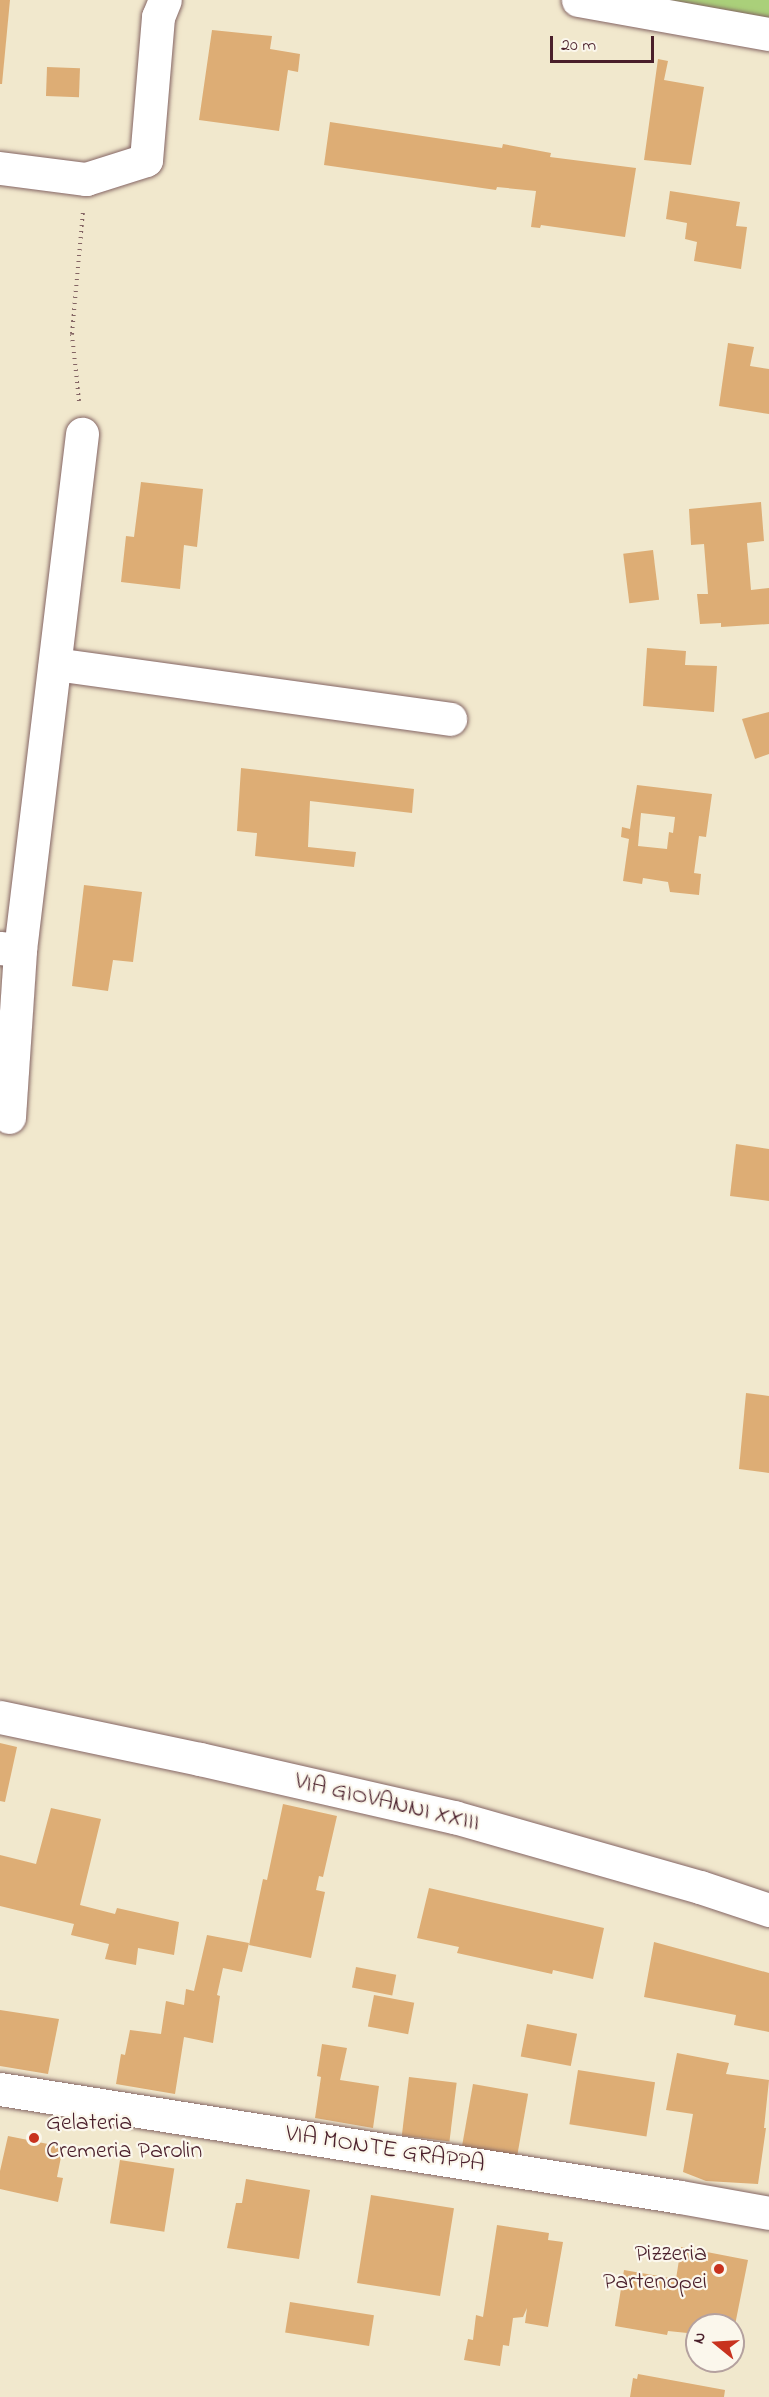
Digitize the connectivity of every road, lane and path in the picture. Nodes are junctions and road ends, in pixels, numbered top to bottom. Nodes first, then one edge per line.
1 (165, 0) edge
2 (578, 0) edge
3 (769, 34) edge
4 (0, 168) edge
5 (86, 179) junction
6 (82, 434) joint
7 (55, 664) junction
8 (450, 719) dead end
9 (10, 949) edge
10 (9, 1117) dead end
11 (0, 1717) edge
12 (769, 1910) edge
13 (0, 2089) edge
14 (769, 2213) edge

1 - 5 street
2 - 3 street
4 - 5 street
5 - 6 path
6 - 7 street
7 - 8 street
7 - 9 street
9 - 10 street
11 - 12 street, VIA GIOVANNI XXIII
13 - 14 street, VIA MONTE GRAPPA

